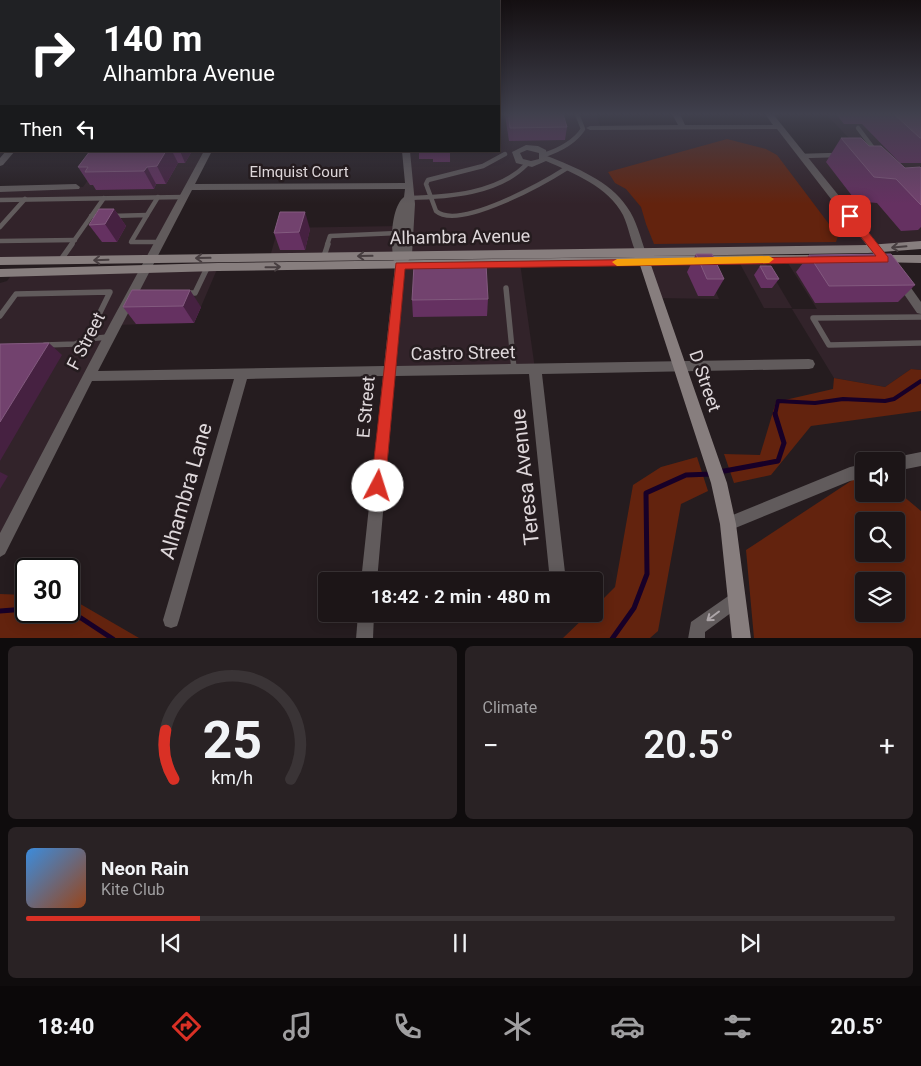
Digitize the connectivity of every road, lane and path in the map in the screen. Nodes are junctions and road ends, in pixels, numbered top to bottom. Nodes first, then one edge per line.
1 (566, 144) edge
2 (792, 144) edge
3 (870, 144) edge
4 (10, 152) edge
5 (208, 152) edge
6 (406, 152) edge
7 (505, 154) dead end
8 (844, 155) edge
9 (871, 155) edge
10 (544, 156) junction
11 (802, 156) junction
12 (0, 163) edge
13 (527, 164) junction
14 (567, 168) junction
15 (410, 186) junction
16 (76, 187) dead end
17 (190, 188) junction
18 (0, 189) edge
19 (158, 197) junction
20 (184, 197) junction
21 (104, 198) junction
22 (408, 198) junction
23 (431, 198) junction
24 (25, 199) junction
25 (0, 200) edge
26 (147, 215) junction
27 (91, 216) junction
28 (0, 227) edge
29 (403, 233) junction
30 (75, 240) junction
31 (0, 241) edge
32 (159, 242) junction
33 (921, 245) edge
34 (876, 249) junction
35 (324, 256) junction
36 (643, 257) junction
37 (150, 258) junction
38 (401, 258) junction
39 (884, 259) junction
40 (921, 259) edge
41 (0, 261) edge
42 (60, 261) junction
43 (207, 268) junction
44 (145, 270) junction
45 (0, 273) edge
46 (506, 288) dead end
47 (177, 293) edge
48 (921, 310) edge
49 (0, 316) edge
50 (921, 317) edge
51 (108, 338) junction
52 (87, 339) junction
53 (921, 343) edge
54 (38, 346) edge
55 (808, 364) dead end
56 (678, 366) junction
57 (514, 369) junction
58 (535, 369) junction
59 (389, 371) junction
60 (242, 373) junction
61 (89, 376) junction
62 (921, 459) edge
63 (905, 462) edge
64 (855, 473) edge
65 (728, 524) junction
66 (0, 549) edge
67 (370, 572) edge
68 (557, 572) edge
69 (737, 598) junction
70 (171, 620) dead end
71 (365, 622) edge
72 (364, 638) edge
73 (696, 638) edge
74 (742, 638) edge

1 - 10 lane
2 - 11 street
3 - 9 lane
4 - 12 street
5 - 17 street, F Street
6 - 15 street, E Street
7 - 23 lane
8 - 11 lane
10 - 13 street
10 - 13 street
10 - 14 street
11 - 34 street
13 - 23 lane
14 - 23 lane
14 - 36 street
15 - 17 street, Elmquist Court
15 - 22 street, E Street
16 - 18 street
17 - 20 street, F Street
19 - 20 lane
19 - 21 lane
19 - 26 lane
20 - 32 street, F Street
21 - 24 lane
21 - 27 lane
22 - 23 lane
22 - 29 street, E Street
24 - 25 lane
24 - 28 lane
26 - 27 lane
26 - 32 lane
27 - 30 lane
29 - 35 lane
29 - 38 street, E Street
30 - 31 lane
30 - 42 lane
32 - 37 street, F Street
33 -> 34 main road, Alhambra Avenue
34 - 36 main road, Alhambra Avenue
34 - 39 street
35 -> 37 main road, Alhambra Avenue
38 -> 35 main road, Alhambra Avenue
36 - 38 main road, Alhambra Avenue
36 - 39 main road, Alhambra Avenue
36 - 56 main road, D Street
37 -> 42 main road, Alhambra Avenue
37 - 44 street, F Street
43 -> 38 main road, Alhambra Avenue
38 - 59 street, E Street
39 - 40 main road, Alhambra Avenue
39 - 48 street
41 - 42 main road, Alhambra Avenue
43 - 44 main road, Alhambra Avenue
43 - 47 lane
44 - 45 main road, Alhambra Avenue
44 - 51 street, F Street
46 - 57 lane
49 - 52 lane
50 - 53 lane
51 - 52 lane
51 - 61 street, F Street
52 - 54 lane
55 - 56 street, Castro Street
56 - 58 street, Castro Street
56 - 65 main road, D Street
57 - 58 street, Castro Street
57 - 59 street, Castro Street
58 - 68 street, Teresa Avenue
59 - 60 street, Castro Street
59 - 67 street, E Street
60 - 61 street, Castro Street
60 - 70 street, Alhambra Lane
61 - 66 street, F Street
62 - 63 street
64 - 65 street
65 - 69 main road, D Street
69 -> 73 street
69 - 74 main road, D Street
71 - 72 street

